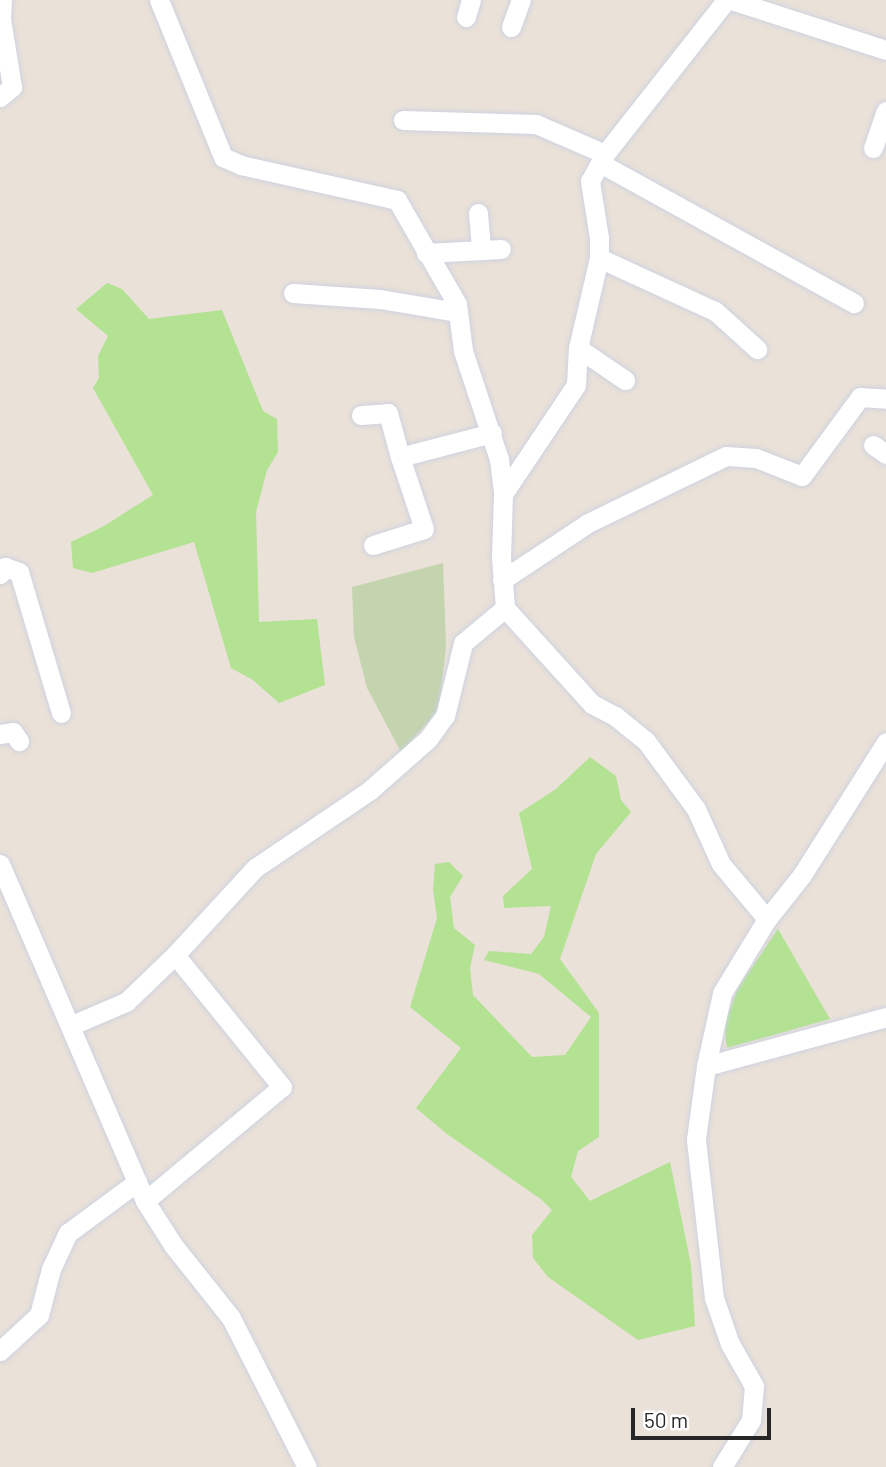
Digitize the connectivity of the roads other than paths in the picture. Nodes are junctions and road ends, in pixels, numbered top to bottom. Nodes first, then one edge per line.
1 (159, 0) edge
2 (521, 0) edge
3 (726, 0) edge
4 (731, 0) edge
5 (780, 7) edge
6 (1, 13) edge
7 (511, 27) dead end
8 (886, 50) edge
9 (0, 97) edge
10 (886, 111) edge
11 (403, 120) dead end
12 (873, 148) dead end
13 (603, 158) junction
14 (478, 212) dead end
15 (426, 253) junction
16 (598, 258) junction
17 (293, 293) dead end
18 (854, 303) dead end
19 (458, 312) junction
20 (578, 348) junction
21 (757, 349) dead end
22 (625, 380) dead end
23 (886, 399) edge
24 (361, 415) dead end
25 (492, 433) junction
26 (400, 457) junction
27 (503, 494) junction
28 (373, 545) dead end
29 (0, 574) edge
30 (502, 580) junction
31 (505, 608) junction
32 (61, 713) dead end
33 (0, 734) edge
34 (19, 741) dead end
35 (886, 742) edge
36 (0, 864) edge
37 (767, 919) junction
38 (175, 955) junction
39 (886, 1017) edge
40 (72, 1025) junction
41 (706, 1066) junction
42 (137, 1182) junction
43 (145, 1201) junction
44 (0, 1351) edge
45 (307, 1467) edge
46 (722, 1467) edge

1 - 15 street
2 - 7 street
3 - 13 street
4 - 5 street
5 - 8 street
6 - 9 street
10 - 12 street
11 - 13 street
13 - 16 street
13 - 18 street
14 - 15 street
15 - 19 street
16 - 20 street
16 - 21 street
17 - 19 street
19 - 25 street
20 - 22 street
20 - 27 street
23 - 30 street
24 - 26 street
25 - 26 street
25 - 27 street
26 - 28 street
27 - 30 street
29 - 32 street
30 - 31 street
31 - 37 street
31 - 38 street
33 - 34 street
35 - 37 street
36 - 40 street
37 - 41 street
38 - 40 street
38 - 43 street
39 - 41 street
40 - 42 street
41 - 46 street
42 - 43 street
42 - 44 street
43 - 45 street

